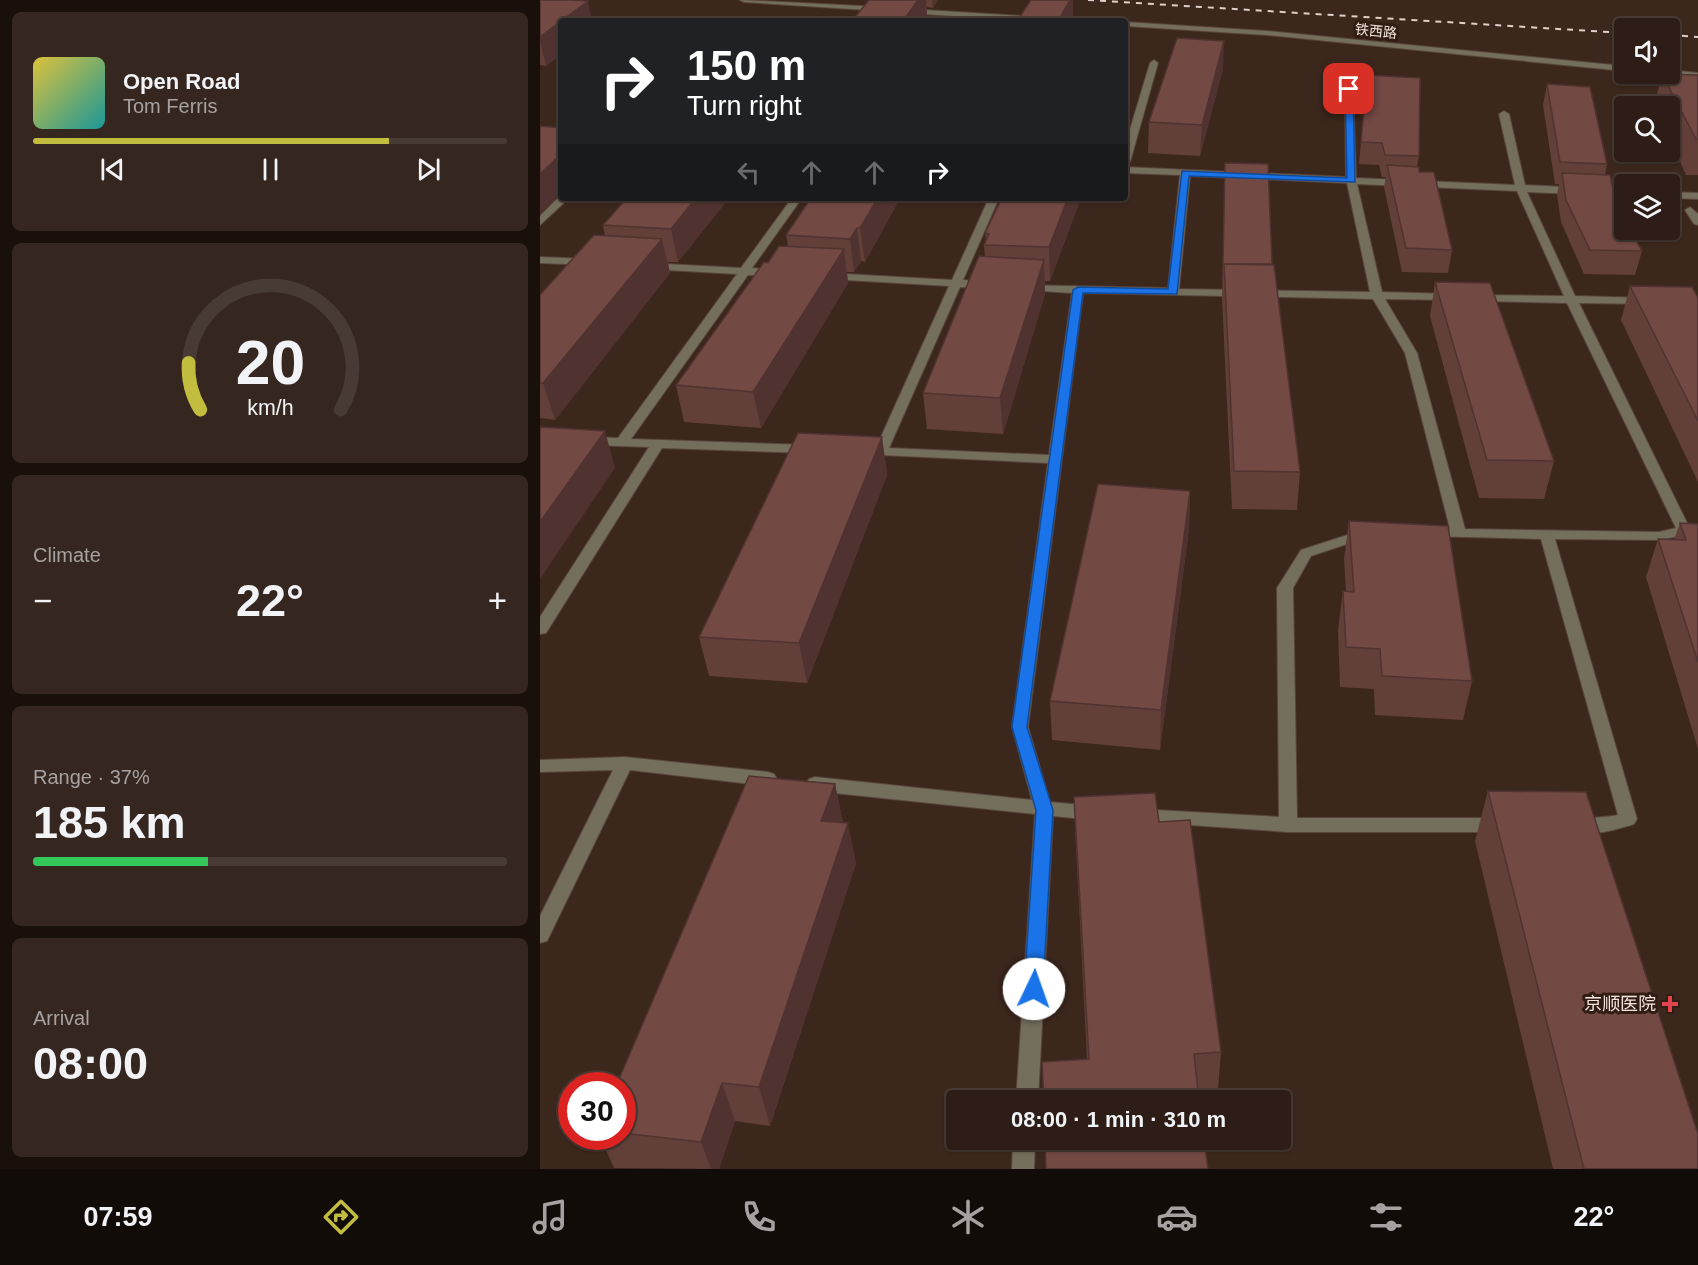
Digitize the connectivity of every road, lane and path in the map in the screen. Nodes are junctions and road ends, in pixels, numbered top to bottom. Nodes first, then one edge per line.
1 (744, 0) edge
2 (887, 10) edge
3 (898, 10) edge
4 (1025, 18) edge
5 (1128, 24) edge
6 (1154, 63) dead end
7 (1614, 68) edge
8 (1680, 74) edge
9 (1698, 75) edge
10 (1349, 89) dead end
11 (1504, 114) dead end
12 (1128, 152) edge
13 (1128, 170) edge
14 (1185, 173) junction
15 (1351, 180) junction
16 (1521, 189) junction
17 (1614, 193) edge
18 (1680, 195) edge
19 (1698, 196) edge
20 (561, 201) edge
21 (795, 201) edge
22 (993, 201) edge
23 (1690, 210) dead end
24 (540, 222) edge
25 (1698, 222) edge
26 (540, 260) edge
27 (608, 263) edge
28 (631, 265) edge
29 (744, 271) junction
30 (792, 274) edge
31 (815, 275) edge
32 (956, 283) junction
33 (1078, 290) junction
34 (1173, 292) junction
35 (1377, 296) junction
36 (1571, 299) junction
37 (1663, 301) edge
38 (575, 441) edge
39 (622, 442) junction
40 (658, 444) junction
41 (822, 450) edge
42 (846, 451) edge
43 (881, 452) junction
44 (1056, 459) junction
45 (1379, 533) edge
46 (1413, 533) edge
47 (1459, 534) junction
48 (1547, 535) junction
49 (540, 628) edge
50 (625, 763) junction
51 (540, 766) edge
52 (1044, 810) junction
53 (1287, 825) junction
54 (1519, 825) edge
55 (1565, 825) edge
56 (540, 935) edge
57 (1028, 1090) edge
58 (1024, 1150) edge
59 (1023, 1169) edge

1 - 2 street
3 - 4 street
5 - 7 street, 铁西路
6 - 12 street
8 - 9 street
10 - 15 street
11 - 16 street
13 - 14 street
14 - 15 street
14 - 34 street
15 - 16 street
15 - 35 street
16 - 17 street
16 - 36 street
18 - 19 street
20 - 24 street
21 - 29 street
22 - 32 street
23 - 25 street
26 - 27 street
28 - 29 street
29 - 30 street
29 - 39 street
31 - 32 street
32 - 33 street
32 - 43 street
33 - 34 street
33 - 44 street
34 - 35 street
35 - 36 street
35 - 47 street
36 - 37 street
36 - 48 street
38 - 39 street
39 - 40 street
40 - 41 street
40 - 49 street
42 - 43 street
43 - 44 street
44 - 52 street
45 - 53 street
46 - 47 street
47 - 48 street
48 - 55 street
50 - 51 street
50 - 52 street
50 - 56 street
52 - 53 street
52 - 57 street
53 - 54 street
58 - 59 street

